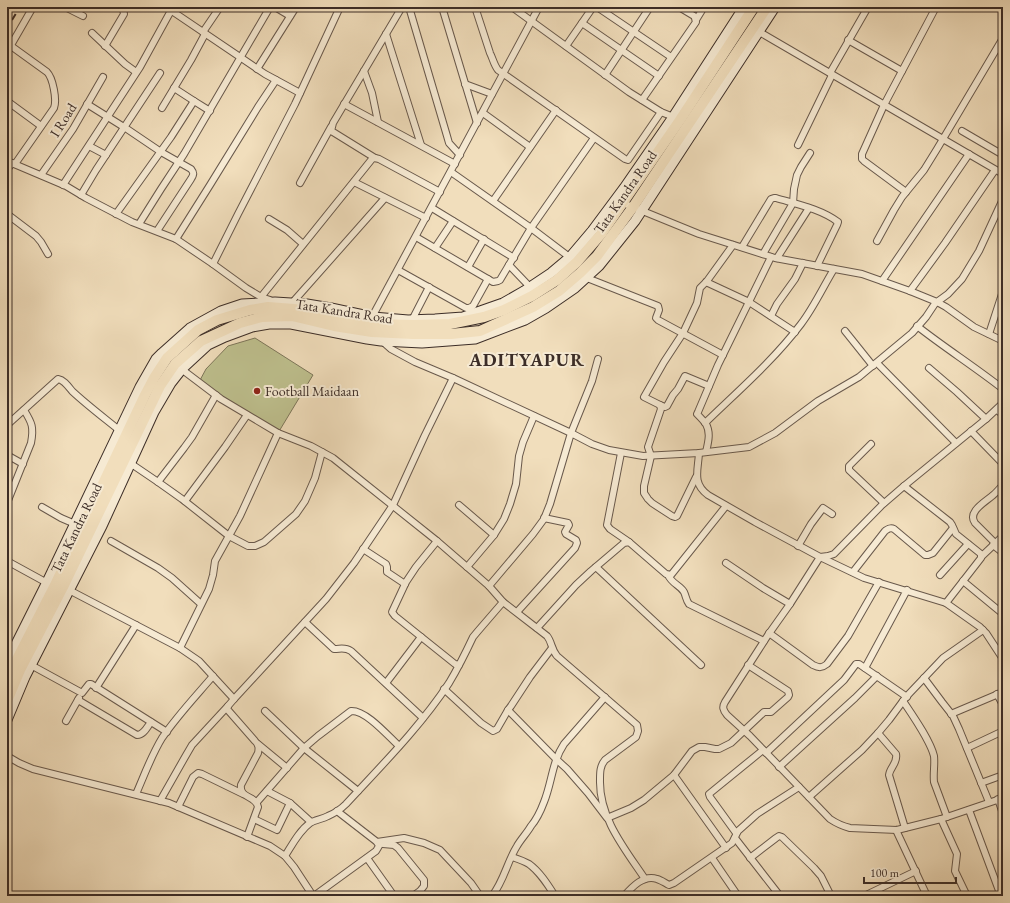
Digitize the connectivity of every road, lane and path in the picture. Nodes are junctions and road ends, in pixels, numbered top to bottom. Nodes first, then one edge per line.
1 (33, 7) edge
2 (65, 7) edge
3 (121, 7) edge
4 (220, 7) edge
5 (270, 7) edge
6 (275, 7) edge
7 (296, 7) edge
8 (340, 7) edge
9 (402, 7) edge
10 (408, 7) edge
11 (442, 7) edge
12 (476, 7) edge
13 (512, 7) edge
14 (539, 7) edge
15 (593, 7) edge
16 (597, 7) edge
17 (650, 7) edge
18 (679, 7) edge
19 (704, 7) edge
20 (744, 7) edge
21 (754, 7) edge
22 (767, 7) edge
23 (775, 7) edge
24 (868, 7) edge
25 (936, 7) edge
26 (170, 8) edge
27 (83, 16) dead end
28 (290, 16) junction
29 (696, 20) junction
30 (532, 21) junction
31 (740, 21) junction
32 (582, 23) junction
33 (756, 30) junction
34 (634, 31) junction
35 (92, 33) dead end
36 (204, 33) junction
37 (386, 34) junction
38 (1003, 38) edge
39 (848, 40) junction
40 (11, 46) junction
41 (105, 46) junction
42 (566, 46) junction
43 (621, 50) junction
44 (7, 52) edge
45 (240, 57) junction
46 (671, 57) junction
47 (257, 69) junction
48 (364, 70) junction
49 (902, 71) junction
50 (136, 72) junction
51 (160, 73) dead end
52 (504, 74) junction
53 (831, 74) junction
54 (605, 75) junction
55 (659, 76) junction
56 (103, 78) dead end
57 (276, 80) junction
58 (465, 84) junction
59 (174, 88) junction
60 (300, 93) junction
61 (492, 94) junction
62 (642, 100) junction
63 (7, 101) edge
64 (194, 102) junction
65 (87, 104) junction
66 (344, 104) junction
67 (884, 105) junction
68 (162, 108) dead end
69 (556, 110) junction
70 (210, 111) junction
71 (661, 112) junction
72 (483, 113) junction
73 (108, 116) junction
74 (676, 118) junction
75 (378, 122) junction
76 (477, 123) junction
77 (41, 126) junction
78 (124, 127) junction
79 (331, 127) junction
80 (962, 131) dead end
81 (594, 138) junction
82 (943, 139) junction
83 (421, 145) junction
84 (798, 145) dead end
85 (88, 146) junction
86 (530, 147) junction
87 (161, 152) junction
88 (810, 153) dead end
89 (969, 154) junction
90 (106, 155) junction
91 (460, 155) junction
92 (1003, 155) edge
93 (375, 158) junction
94 (628, 160) junction
95 (178, 162) junction
96 (12, 163) edge
97 (455, 164) junction
98 (7, 170) edge
99 (995, 170) junction
100 (451, 172) junction
101 (1002, 173) edge
102 (634, 174) junction
103 (41, 175) junction
104 (354, 182) junction
105 (300, 183) dead end
106 (63, 185) junction
107 (440, 192) junction
108 (906, 192) junction
109 (81, 195) junction
110 (385, 198) junction
111 (1003, 199) edge
112 (493, 201) junction
113 (623, 203) junction
114 (793, 203) junction
115 (432, 208) junction
116 (809, 208) junction
117 (637, 209) junction
118 (7, 214) edge
119 (116, 214) junction
120 (426, 218) junction
121 (269, 219) dead end
122 (453, 220) junction
123 (139, 224) junction
124 (531, 228) junction
125 (157, 231) junction
126 (416, 236) junction
127 (176, 239) junction
128 (484, 239) junction
129 (876, 242) dead end
130 (303, 244) junction
131 (733, 245) junction
132 (742, 247) junction
133 (435, 248) junction
134 (48, 254) dead end
135 (763, 254) junction
136 (774, 257) junction
137 (514, 258) junction
138 (573, 260) junction
139 (803, 263) junction
140 (214, 264) junction
141 (509, 265) junction
142 (817, 266) junction
143 (468, 267) junction
144 (834, 269) junction
145 (398, 270) junction
146 (587, 278) junction
147 (488, 279) junction
148 (882, 281) junction
149 (706, 282) junction
150 (429, 287) junction
151 (530, 287) junction
152 (910, 291) junction
153 (1003, 291) edge
154 (261, 297) junction
155 (276, 302) junction
156 (749, 302) junction
157 (937, 302) junction
158 (293, 306) junction
159 (503, 307) junction
160 (771, 316) junction
161 (412, 320) junction
162 (371, 324) junction
163 (918, 326) junction
164 (845, 331) dead end
165 (795, 332) junction
166 (683, 333) junction
167 (989, 334) junction
168 (381, 341) junction
169 (1003, 342) edge
170 (723, 355) junction
171 (598, 359) dead end
172 (171, 361) junction
173 (875, 364) junction
174 (929, 368) dead end
175 (453, 378) junction
176 (709, 386) junction
177 (1003, 389) edge
178 (216, 395) junction
179 (1003, 403) edge
180 (660, 405) junction
181 (24, 410) junction
182 (997, 410) junction
183 (247, 415) junction
184 (1003, 415) edge
185 (534, 416) junction
186 (986, 419) junction
187 (705, 423) junction
188 (7, 425) edge
189 (119, 430) junction
190 (971, 432) junction
191 (278, 433) junction
192 (571, 434) junction
193 (956, 443) junction
194 (872, 444) dead end
195 (322, 452) junction
196 (621, 453) junction
197 (703, 453) junction
198 (7, 455) edge
199 (651, 456) junction
200 (130, 462) junction
201 (23, 464) junction
202 (1003, 464) edge
203 (697, 475) junction
204 (158, 482) junction
205 (1003, 485) edge
206 (904, 486) junction
207 (185, 501) junction
208 (884, 503) junction
209 (7, 504) edge
210 (393, 505) junction
211 (459, 505) dead end
212 (726, 506) junction
213 (42, 507) dead end
214 (832, 514) dead end
215 (544, 518) junction
216 (74, 524) junction
217 (953, 528) junction
218 (494, 535) junction
219 (229, 536) junction
220 (1003, 536) edge
221 (111, 541) dead end
222 (437, 541) junction
223 (628, 542) junction
224 (968, 544) junction
225 (994, 544) junction
226 (798, 546) junction
227 (363, 549) junction
228 (1003, 553) edge
229 (982, 556) junction
230 (820, 557) junction
231 (7, 561) edge
232 (726, 563) dead end
233 (596, 566) junction
234 (467, 568) junction
235 (853, 572) junction
236 (668, 575) junction
237 (940, 575) dead end
238 (963, 581) junction
239 (879, 582) junction
240 (405, 584) junction
241 (58, 586) junction
242 (489, 586) junction
243 (907, 590) junction
244 (503, 602) junction
245 (946, 603) junction
246 (201, 604) junction
247 (790, 604) junction
248 (517, 612) junction
249 (1003, 614) edge
250 (305, 622) junction
251 (136, 625) junction
252 (537, 628) junction
253 (983, 630) junction
254 (769, 633) junction
255 (420, 637) junction
256 (764, 641) junction
257 (180, 648) junction
258 (552, 648) junction
259 (1003, 659) edge
260 (7, 662) edge
261 (28, 663) junction
262 (459, 665) junction
263 (701, 665) dead end
264 (748, 665) junction
265 (865, 668) junction
266 (213, 676) junction
267 (877, 676) junction
268 (924, 678) junction
269 (7, 680) edge
270 (386, 683) junction
271 (96, 688) junction
272 (444, 690) junction
273 (82, 693) junction
274 (1000, 693) edge
275 (605, 697) junction
276 (234, 699) junction
277 (905, 699) junction
278 (78, 700) junction
279 (7, 701) edge
280 (1003, 705) edge
281 (228, 706) junction
282 (508, 710) junction
283 (265, 711) dead end
284 (950, 714) junction
285 (423, 718) junction
286 (7, 720) edge
287 (66, 721) dead end
288 (151, 722) junction
289 (744, 730) junction
290 (1003, 731) edge
291 (166, 732) junction
292 (878, 733) junction
293 (258, 744) junction
294 (399, 746) junction
295 (304, 748) junction
296 (967, 748) junction
297 (764, 751) junction
298 (7, 756) edge
299 (556, 759) junction
300 (778, 767) junction
301 (287, 768) junction
302 (1003, 775) edge
303 (674, 776) junction
304 (981, 783) junction
305 (799, 787) junction
306 (267, 791) junction
307 (358, 791) junction
308 (136, 794) junction
309 (243, 794) junction
310 (809, 797) junction
311 (1000, 799) edge
312 (160, 800) junction
313 (257, 802) junction
314 (989, 802) junction
315 (290, 803) junction
316 (178, 807) junction
317 (969, 810) junction
318 (337, 811) junction
319 (1003, 814) edge
320 (607, 818) junction
321 (944, 818) junction
322 (254, 819) junction
323 (311, 822) junction
324 (905, 828) junction
325 (896, 830) junction
326 (736, 836) junction
327 (247, 837) junction
328 (378, 843) junction
329 (726, 848) junction
330 (285, 856) junction
331 (512, 857) junction
332 (367, 858) junction
333 (712, 858) junction
334 (750, 858) junction
335 (916, 871) junction
336 (645, 879) junction
337 (314, 896) edge
338 (394, 896) edge
339 (413, 896) edge
340 (480, 896) edge
341 (492, 896) edge
342 (555, 896) edge
343 (624, 896) edge
344 (738, 896) edge
345 (780, 896) edge
346 (831, 896) edge
347 (864, 896) edge
348 (928, 896) edge
349 (967, 896) edge
350 (1001, 896) edge

1 - 40 street
2 - 27 street
3 - 41 street
4 - 36 street
5 - 45 street
6 - 28 street
7 - 28 street
8 - 60 street
9 - 37 street
10 - 91 street
11 - 58 street
12 - 52 street
13 - 30 street
14 - 30 street
15 - 32 street
16 - 34 street
17 - 34 street
18 - 29 street
19 - 29 street
20 - 31 street
21 - 31 main road, Tata Kandra Road
22 - 33 main road, Tata Kandra Road
23 - 33 street
24 - 39 street
25 - 49 street
26 - 36 street
26 - 50 street
28 - 47 street
29 - 46 street
30 - 42 street
30 - 52 street
31 - 33 street
31 - 74 main road, Tata Kandra Road
32 - 42 street
32 - 43 street
33 - 53 street
33 - 117 main road, Tata Kandra Road
34 - 43 street
34 - 46 street
35 - 41 street
36 - 45 street
36 - 59 street
37 - 48 street
37 - 83 street
38 - 82 street
39 - 49 street
39 - 53 street
40 - 44 street
40 - 77 street
41 - 50 street
42 - 54 street
43 - 54 street
43 - 55 street
45 - 47 street
45 - 70 street
46 - 55 street
47 - 57 street
48 - 66 street
48 - 75 street
49 - 67 street
50 - 73 street
51 - 78 street
52 - 61 street
52 - 69 street
53 - 67 street
53 - 84 street
54 - 62 street
55 - 62 street
56 - 65 street, I Road
57 - 60 street
57 - 127 street
58 - 61 street
58 - 76 street
59 - 64 street
59 - 68 street
60 - 140 street
61 - 72 street
62 - 71 street
63 - 77 street
64 - 70 street
64 - 87 street
65 - 73 street
65 - 103 street, I Road
66 - 75 street
66 - 79 street
67 - 82 street
67 - 108 street
69 - 81 street
69 - 86 street
70 - 95 street
71 - 74 street
71 - 94 street
72 - 76 street
72 - 86 street
73 - 78 street
73 - 85 street
74 - 102 street
74 - 113 main road, Tata Kandra Road
75 - 83 street
76 - 91 street
77 - 96 street
78 - 87 street
78 - 90 street
79 - 93 street
79 - 105 street
80 - 92 street
81 - 94 street
81 - 124 street
82 - 89 street
82 - 108 street
83 - 97 street
85 - 90 street
85 - 106 street
86 - 112 street
87 - 95 street
87 - 119 street
88 - 114 street
89 - 99 street
89 - 148 street
90 - 109 street
91 - 97 street
93 - 104 street
93 - 107 street
94 - 102 street
95 - 123 street
95 - 125 street
96 - 98 street
96 - 103 street
97 - 100 street
99 - 101 street
99 - 152 street
100 - 107 street
100 - 112 street
102 - 138 street
103 - 106 street
104 - 110 street
104 - 130 street
106 - 109 street
107 - 115 street
108 - 129 street
109 - 119 street
110 - 120 street
110 - 158 street
111 - 157 street
112 - 124 street
113 - 117 street
113 - 138 main road, Tata Kandra Road
114 - 116 street
114 - 132 street
114 - 135 street
115 - 120 street
115 - 122 street
116 - 136 street
116 - 142 street
117 - 131 street
117 - 146 street
117 - 162 main road, Tata Kandra Road
118 - 134 street
119 - 123 street
120 - 126 street
121 - 130 street
122 - 128 street
122 - 133 street
123 - 125 street
124 - 137 street
124 - 138 street
125 - 127 street
126 - 133 street
126 - 145 street
127 - 140 street
128 - 137 street
128 - 143 street
130 - 154 street
131 - 132 street
131 - 149 street
132 - 135 street
133 - 143 street
135 - 136 street
136 - 139 street
136 - 156 street
137 - 141 street
138 - 151 street
138 - 159 main road, Tata Kandra Road
139 - 142 street
139 - 160 street
140 - 154 street
141 - 147 street
141 - 151 street
142 - 144 street
143 - 147 street
144 - 148 street
144 - 165 street
145 - 150 street
145 - 162 street
146 - 166 street
146 - 168 street
147 - 150 street
148 - 152 street
149 - 156 street
149 - 166 street
150 - 161 street
151 - 159 street
152 - 157 street
153 - 167 street
154 - 155 street
155 - 158 street
155 - 172 street
156 - 160 street
156 - 170 street
157 - 163 street
157 - 167 street
158 - 162 main road, Tata Kandra Road
158 - 172 main road, Tata Kandra Road
159 - 161 street
159 - 162 main road, Tata Kandra Road
160 - 165 street
161 - 162 street
162 - 168 street
162 - 172 main road, Tata Kandra Road
163 - 173 street
163 - 177 street
164 - 173 street
165 - 187 street
166 - 170 street
166 - 180 street
167 - 169 street
168 - 172 street
168 - 175 street
170 - 176 street
171 - 192 street
172 - 178 street
172 - 189 street
172 - 200 street
172 - 241 main road, Tata Kandra Road
173 - 193 street
173 - 197 street
174 - 186 street
175 - 185 street
175 - 210 street
176 - 180 street
176 - 187 street
178 - 183 street
178 - 204 street
179 - 182 street
180 - 199 street
181 - 188 street
181 - 189 street
181 - 201 street
182 - 184 street
182 - 186 street
183 - 191 street
183 - 207 street
185 - 192 street
185 - 218 street
186 - 190 street
187 - 197 street
189 - 216 street
190 - 193 street
190 - 202 street
191 - 195 street
191 - 219 street
192 - 196 street
192 - 215 street
193 - 206 street
194 - 208 street
195 - 210 street
195 - 219 street
196 - 199 street
196 - 223 street
197 - 199 street
197 - 203 street
198 - 201 street
199 - 203 street
200 - 204 street
200 - 241 street
201 - 209 street
203 - 212 street
204 - 207 street
205 - 225 street
206 - 208 street
206 - 217 street
207 - 219 street
208 - 230 street
210 - 222 street
210 - 227 street
211 - 218 street
212 - 226 street
212 - 236 street
213 - 216 street
214 - 226 street
215 - 242 street
215 - 248 street
216 - 241 street
217 - 224 street
217 - 235 street
218 - 234 street
219 - 246 street
220 - 225 street
221 - 246 street
222 - 234 street
222 - 240 street
223 - 233 street
223 - 236 street
224 - 229 street
224 - 237 street
225 - 228 street
225 - 229 street
226 - 230 street
227 - 240 street
227 - 250 street
229 - 238 street
230 - 235 street
230 - 247 street
231 - 241 street
232 - 247 street
233 - 252 street
233 - 263 street
234 - 242 street
235 - 239 street
236 - 256 street
238 - 245 street
238 - 249 street
239 - 243 street
239 - 254 street
240 - 255 street
241 - 251 street
241 - 260 street
241 - 261 main road, Tata Kandra Road
241 - 269 main road, Tata Kandra Road
242 - 244 street
243 - 245 street
243 - 265 street
244 - 248 street
244 - 262 street
245 - 253 street
246 - 257 street
247 - 254 street
248 - 252 street
250 - 270 street
250 - 276 street
251 - 257 street
251 - 271 street
252 - 258 street
253 - 259 street
253 - 268 street
254 - 256 street
255 - 262 street
255 - 270 street
256 - 264 street
257 - 266 street
258 - 275 street
258 - 282 street
261 - 273 street
261 - 279 main road, Tata Kandra Road
261 - 286 street
262 - 272 street
264 - 289 street
264 - 289 street
265 - 267 street
265 - 297 street
266 - 276 street
266 - 291 street
267 - 277 street
267 - 300 street
268 - 277 street
268 - 284 street
270 - 285 street
271 - 273 street
271 - 288 street
272 - 282 street
272 - 285 street
273 - 278 street
274 - 280 street
274 - 284 street
275 - 299 street
275 - 320 street
276 - 281 street
277 - 292 street
277 - 321 street
278 - 287 street
278 - 288 street
281 - 293 street
281 - 312 street
282 - 299 street
283 - 295 street
284 - 296 street
285 - 294 street
288 - 291 street
289 - 297 street
289 - 303 street
290 - 296 street
291 - 308 street
292 - 310 street
292 - 324 street
293 - 301 street
293 - 309 street
294 - 295 street
294 - 307 street
295 - 301 street
295 - 307 street
296 - 304 street
297 - 300 street
297 - 326 street
298 - 308 street
299 - 320 street
299 - 331 street
300 - 305 street
301 - 306 street
302 - 304 street
303 - 320 street
303 - 329 street
304 - 314 street
305 - 310 street
305 - 326 street
306 - 313 street
306 - 315 street
307 - 318 street
308 - 312 street
309 - 313 street
309 - 316 street
310 - 325 street
311 - 314 street
311 - 319 street
312 - 316 street
313 - 322 street
314 - 317 street
315 - 322 street
315 - 323 street
316 - 327 street
317 - 321 street
317 - 350 street
318 - 323 street
318 - 328 street
320 - 336 street
321 - 324 street
321 - 349 street
322 - 327 street
323 - 330 street
324 - 325 street
325 - 335 street
326 - 329 street
326 - 334 street
327 - 330 street
328 - 332 street
328 - 339 street
328 - 340 street
329 - 333 street
330 - 337 street
331 - 341 street
331 - 342 street
332 - 337 street
332 - 338 street
333 - 336 street
333 - 344 street
334 - 345 street
334 - 346 street
335 - 347 street
335 - 348 street
336 - 343 street

